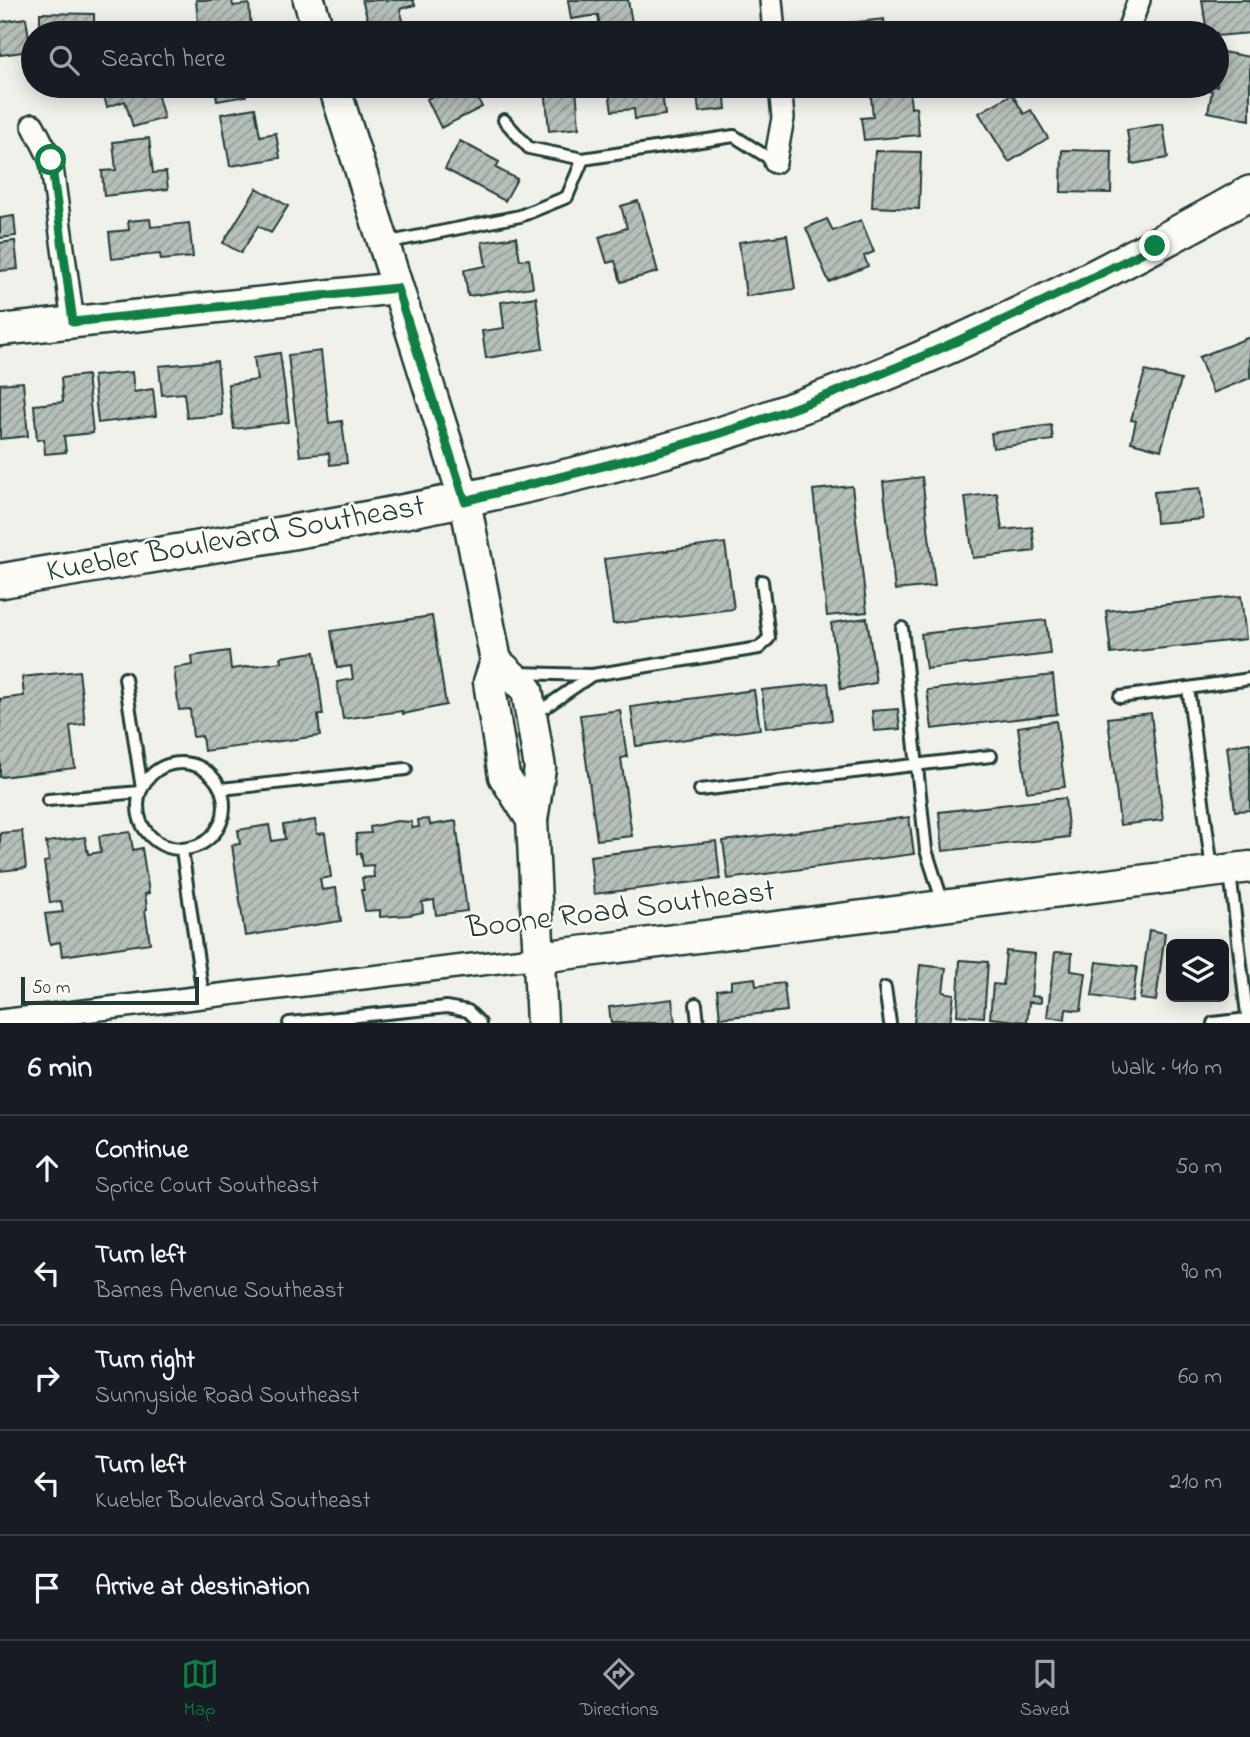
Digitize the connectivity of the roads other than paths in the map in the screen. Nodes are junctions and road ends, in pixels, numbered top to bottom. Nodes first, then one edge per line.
1 (309, 0) edge
2 (771, 0) edge
3 (1139, 0) edge
4 (315, 21) edge
5 (773, 21) edge
6 (1131, 21) edge
7 (338, 98) edge
8 (781, 98) edge
9 (504, 120) dead end
10 (33, 125) dead end
11 (583, 159) junction
12 (775, 162) joint
13 (1250, 193) edge
14 (385, 243) junction
15 (397, 288) junction
16 (73, 322) junction
17 (0, 330) edge
18 (465, 501) junction
19 (0, 581) edge
20 (762, 581) dead end
21 (902, 628) dead end
22 (503, 667) junction
23 (592, 675) junction
24 (125, 678) dead end
25 (1250, 679) edge
26 (1188, 688) junction
27 (1120, 697) dead end
28 (531, 717) junction
29 (991, 757) dead end
30 (916, 767) junction
31 (407, 769) dead end
32 (221, 789) junction
33 (700, 790) dead end
34 (141, 791) junction
35 (48, 800) dead end
36 (532, 820) junction
37 (182, 850) junction
38 (1231, 869) edge
39 (944, 906) junction
40 (540, 957) junction
41 (885, 988) dead end
42 (203, 996) junction
43 (696, 1004) dead end
44 (0, 1021) edge
45 (1248, 1021) edge
46 (289, 1023) edge
47 (480, 1023) edge
48 (542, 1023) edge
49 (698, 1023) edge
50 (890, 1023) edge
51 (1213, 1023) edge

1 - 4 main road
2 - 5 street
3 - 6 street
7 - 14 main road
8 - 12 street
9 - 11 lane
10 - 16 street
11 - 12 lane
11 - 14 lane
13 - 18 main road, Kuebler Boulevard Southeast
14 - 15 main road
15 - 16 main road
15 - 18 main road
16 - 17 main road
18 - 19 main road, Kuebler Boulevard Southeast
18 - 22 main road
20 - 23 lane
21 - 30 lane
22 - 23 lane
22 - 28 main road
22 - 36 main road
23 - 28 lane
24 - 34 lane
25 - 26 lane
26 - 27 lane
26 - 38 lane
28 - 36 main road
29 - 30 lane
30 - 33 lane
30 - 39 lane
31 - 32 lane
32 - 34 lane
32 - 37 lane
34 - 35 lane
34 - 37 lane
36 - 40 main road
37 - 42 lane
38 - 39 main road, Boone Road Southeast
38 - 45 lane
39 - 40 main road, Boone Road Southeast
40 - 42 street, Boone Road Southeast
40 - 48 main road
41 - 50 lane
42 - 44 street, Boone Road Southeast
43 - 49 lane
45 - 51 lane
46 - 47 lane

